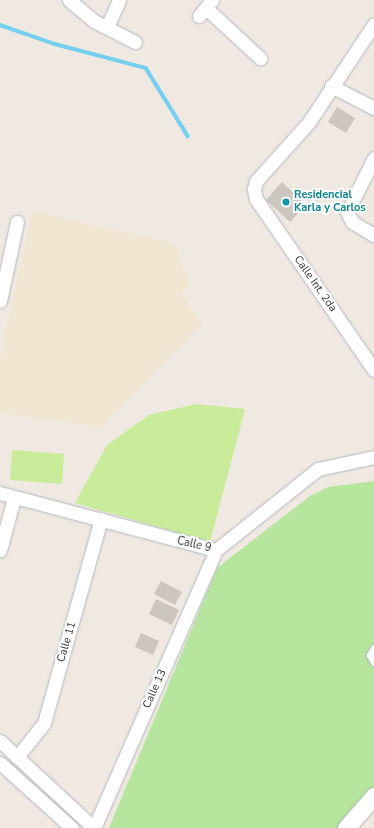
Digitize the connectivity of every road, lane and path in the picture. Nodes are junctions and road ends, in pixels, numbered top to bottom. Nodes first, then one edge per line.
1 (69, 0) edge
2 (119, 0) edge
3 (206, 8) edge
4 (374, 24) edge
5 (107, 27) junction
6 (134, 42) dead end
7 (260, 58) dead end
8 (331, 86) junction
9 (374, 108) edge
10 (374, 158) edge
11 (17, 222) dead end
12 (374, 235) edge
13 (0, 301) edge
14 (374, 370) edge
15 (374, 457) edge
16 (0, 493) edge
17 (14, 498) junction
18 (101, 519) junction
19 (0, 550) edge
20 (216, 550) junction
21 (374, 648) edge
22 (374, 662) edge
23 (0, 742) edge
24 (17, 757) junction
25 (0, 763) edge
26 (374, 796) edge
27 (72, 828) edge
28 (94, 828) edge
29 (346, 828) edge

1 - 5 street
2 - 5 street
3 - 7 street
4 - 8 street
5 - 6 street
8 - 9 street
8 - 14 street, Calle Int. 2da
10 - 12 street
11 - 13 street
15 - 20 street, Calle 9
16 - 17 street, Calle 9
17 - 18 street, Calle 9
17 - 19 street
18 - 20 street, Calle 9
18 - 24 street, Calle 11
20 - 28 street, Calle 13
21 - 22 lane
23 - 24 street
24 - 28 street
25 - 27 street
26 - 29 street

